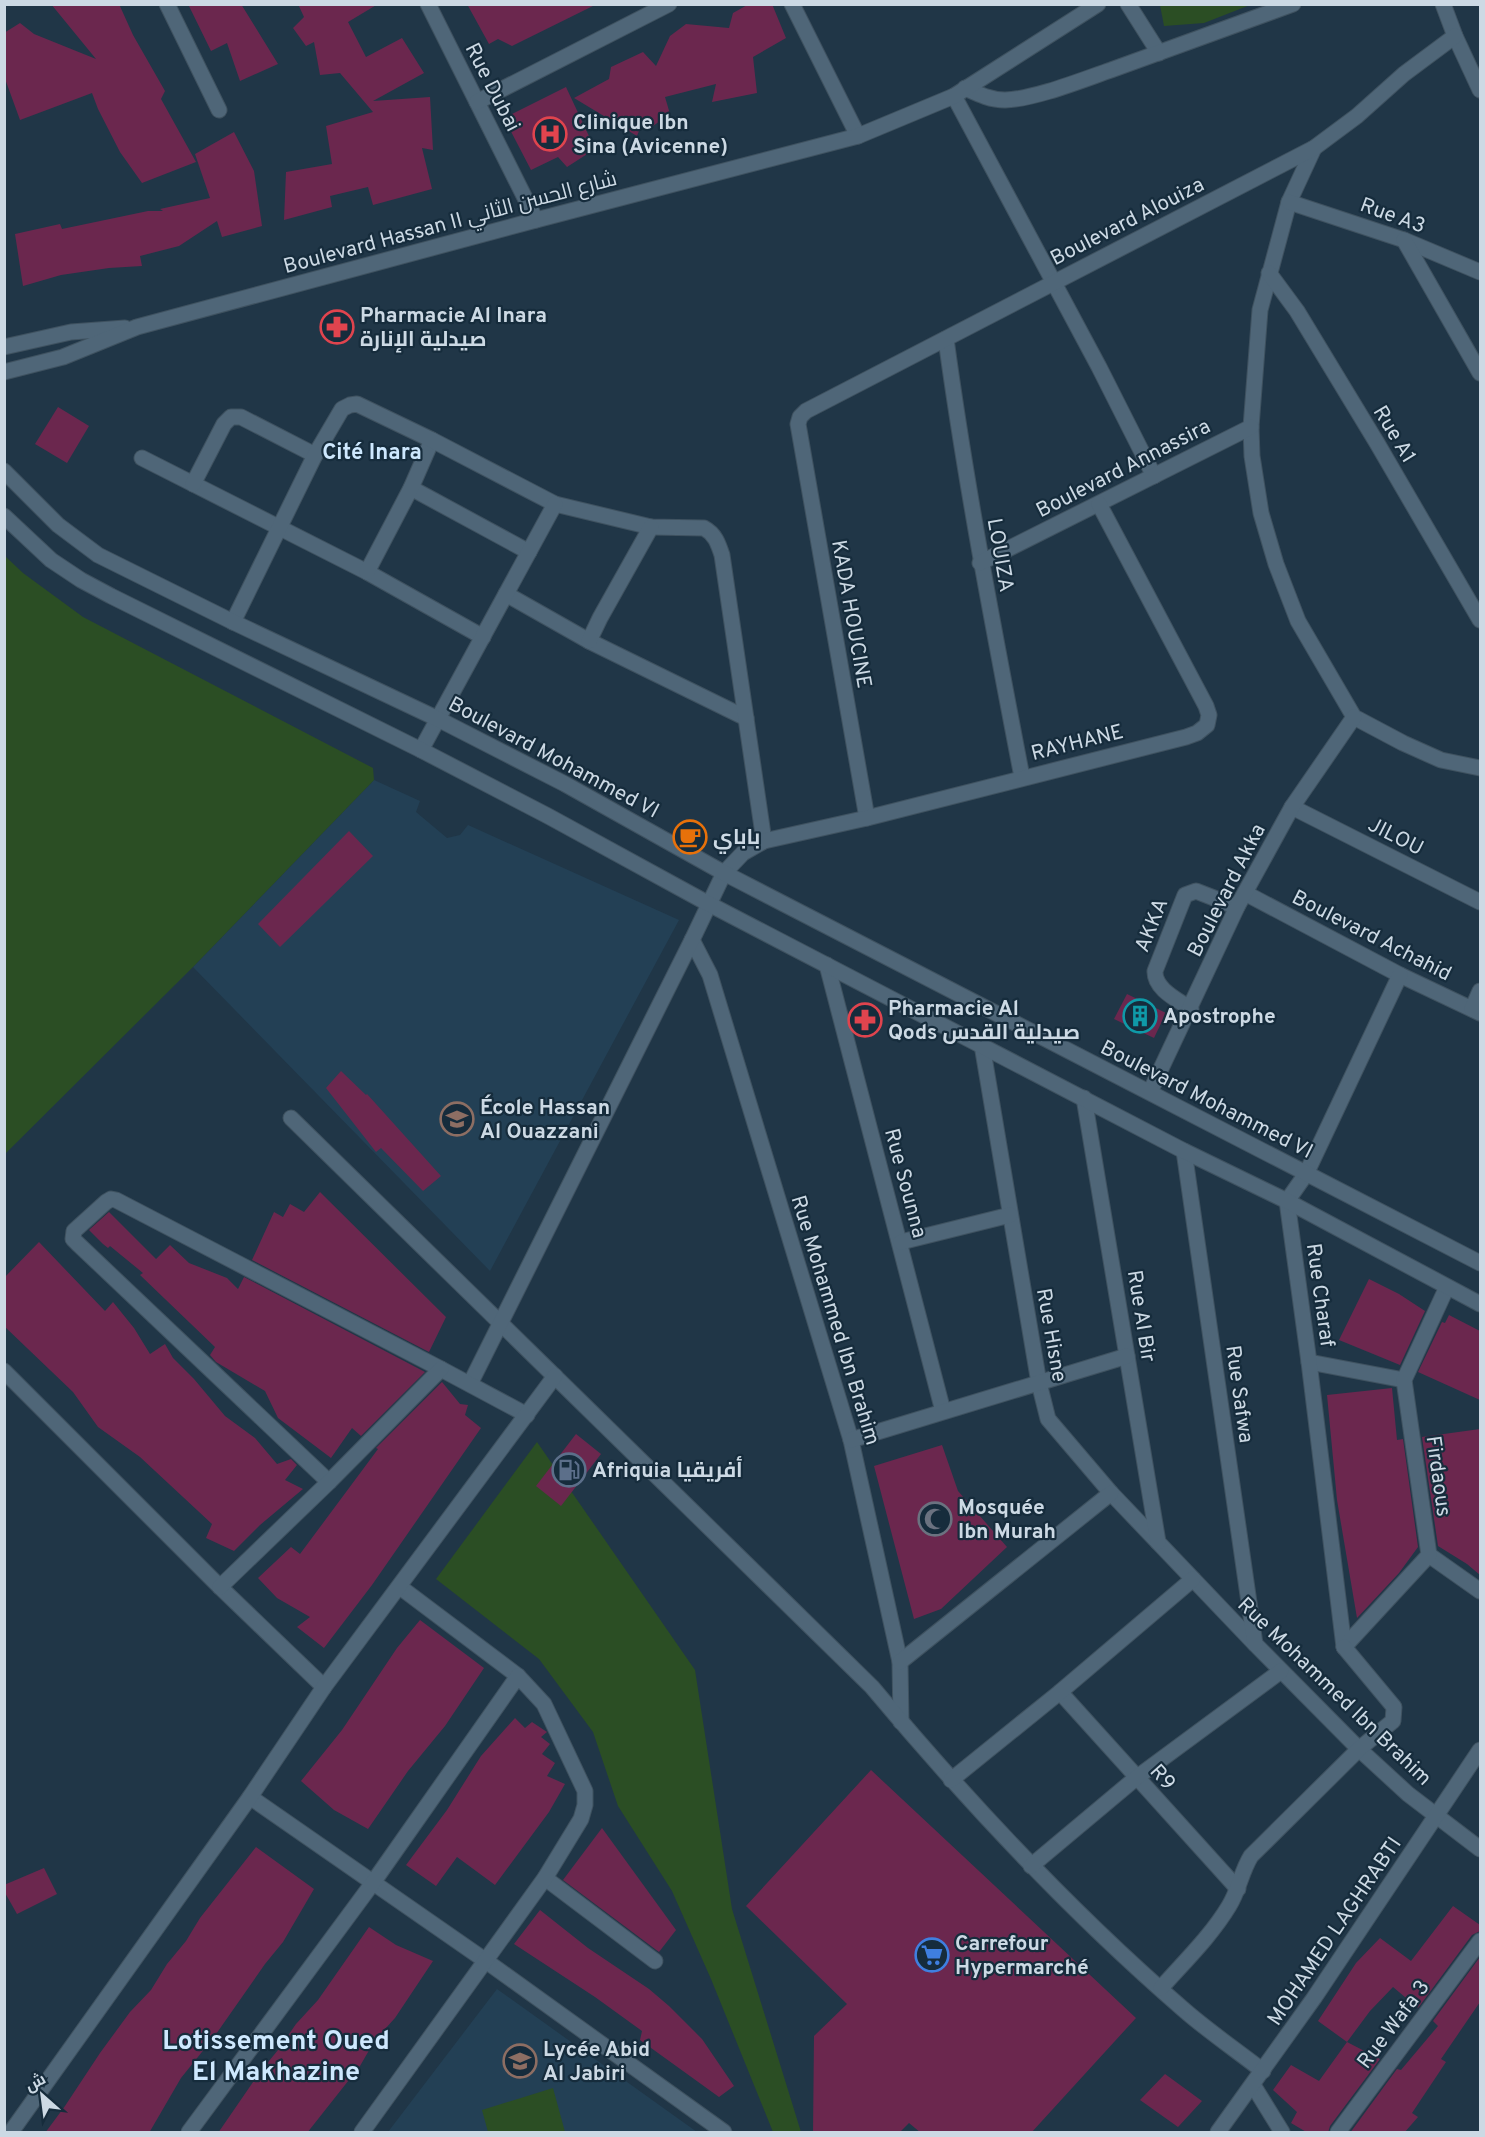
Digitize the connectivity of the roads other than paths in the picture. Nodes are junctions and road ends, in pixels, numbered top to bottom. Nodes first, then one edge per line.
1 (167, 4) edge
2 (428, 4) edge
3 (669, 4) edge
4 (792, 4) edge
5 (1098, 4) edge
6 (1128, 4) edge
7 (1293, 4) edge
8 (1443, 4) edge
9 (1455, 36) junction
10 (1160, 53) junction
11 (1480, 90) edge
12 (960, 92) junction
13 (477, 102) junction
14 (219, 110) dead end
15 (858, 136) junction
16 (1314, 148) junction
17 (1289, 202) junction
18 (536, 220) junction
19 (1404, 240) junction
20 (1480, 272) edge
21 (1269, 273) junction
22 (1054, 282) junction
23 (137, 327) junction
24 (946, 339) junction
25 (4, 347) edge
26 (4, 372) edge
27 (1480, 373) edge
28 (800, 417) joint
29 (1251, 427) junction
30 (432, 440) junction
31 (315, 455) junction
32 (142, 458) dead end
33 (4, 471) edge
34 (1154, 476) junction
35 (193, 484) junction
36 (411, 488) junction
37 (555, 504) junction
38 (1099, 504) junction
39 (4, 516) edge
40 (279, 527) junction
41 (651, 527) junction
42 (529, 552) junction
43 (980, 563) junction
44 (367, 572) junction
45 (506, 594) junction
46 (1480, 620) edge
47 (233, 622) junction
48 (483, 636) junction
49 (589, 641) junction
50 (1354, 717) junction
51 (746, 718) junction
52 (438, 719) junction
53 (421, 750) junction
54 (1480, 768) edge
55 (1022, 777) junction
56 (1292, 807) junction
57 (867, 818) junction
58 (764, 841) junction
59 (724, 873) junction
60 (1241, 900) junction
61 (1480, 902) edge
62 (709, 904) junction
63 (692, 940) junction
64 (827, 965) junction
65 (1400, 975) junction
66 (1480, 991) edge
67 (1191, 1009) junction
68 (1476, 1011) edge
69 (982, 1046) junction
70 (1150, 1092) junction
71 (1084, 1098) junction
72 (291, 1118) dead end
73 (1184, 1151) junction
74 (1305, 1174) junction
75 (1287, 1201) junction
76 (1010, 1215) junction
77 (901, 1242) junction
78 (1480, 1263) edge
79 (1447, 1287) junction
80 (1480, 1304) edge
81 (501, 1324) junction
82 (1127, 1356) junction
83 (1309, 1362) junction
84 (441, 1369) junction
85 (4, 1371) edge
86 (555, 1376) junction
87 (1404, 1380) junction
88 (1039, 1383) junction
89 (470, 1384) junction
90 (943, 1412) junction
91 (527, 1415) junction
92 (851, 1440) junction
93 (329, 1482) junction
94 (1111, 1492) junction
95 (1158, 1542) junction
96 (1429, 1555) junction
97 (1194, 1579) junction
98 (220, 1587) junction
99 (400, 1587) junction
100 (1480, 1591) edge
101 (1255, 1644) junction
102 (1344, 1647) junction
103 (900, 1662) junction
104 (1281, 1671) junction
105 (518, 1676) junction
106 (324, 1687) junction
107 (1060, 1692) junction
108 (901, 1722) junction
109 (1359, 1749) junction
110 (1480, 1750) edge
111 (1136, 1778) junction
112 (951, 1780) junction
113 (250, 1797) junction
114 (1437, 1817) junction
115 (1480, 1849) edge
116 (1032, 1866) junction
117 (544, 1878) junction
118 (372, 1884) junction
119 (1238, 1889) junction
120 (1480, 1941) edge
121 (486, 1961) junction
122 (655, 1961) dead end
123 (1161, 1988) junction
124 (1263, 2071) junction
125 (1253, 2085) junction
126 (12, 2133) edge
127 (189, 2133) edge
128 (362, 2133) edge
129 (724, 2133) edge
130 (1218, 2133) edge
131 (1282, 2133) edge
132 (1338, 2133) edge

1 - 14 street
2 - 13 street, Rue Dubai
3 - 13 street
4 - 15 street
5 - 12 street, Boulevard Hassan II شارع الحسن الثاني
6 - 10 street
7 - 10 street
8 - 9 street
9 - 11 street
9 - 16 street, Boulevard Alouiza
10 - 12 street
12 - 15 street, Boulevard Hassan II شارع الحسن الثاني
12 - 22 street
13 - 18 street, Rue Dubai
15 - 18 street, Boulevard Hassan II شارع الحسن الثاني
16 - 17 street
16 - 22 street, Boulevard Alouiza
17 - 19 street, Rue A3
17 - 21 street
18 - 23 street, Boulevard Hassan II شارع الحسن الثاني
19 - 20 street, Rue A3
19 - 27 street
21 - 29 street
21 - 46 street, Rue A1
22 - 24 street, Boulevard Alouiza
22 - 34 street
23 - 25 street, Boulevard Hassan II شارع الحسن الثاني
23 - 26 street, Boulevard Hassan II شارع الحسن الثاني
24 - 28 street, Boulevard Alouiza
24 - 43 street, LOUIZA
28 - 57 street, KADA HOUCINE
29 - 34 street, Boulevard Annassira
29 - 50 street
30 - 31 street
30 - 36 street
30 - 37 street
31 - 35 street
31 - 40 street
32 - 35 street
33 - 47 street, Boulevard Mohammed VI
34 - 38 street, Boulevard Annassira
35 - 40 street
36 - 42 street
36 - 44 street
37 - 41 street
37 - 42 street
38 - 43 street, Boulevard Annassira
38 - 55 street, RAYHANE
39 - 53 street
40 - 44 street
40 - 47 street
41 - 49 street
41 - 51 street
42 - 45 street
43 - 55 street, LOUIZA
44 - 48 street
45 - 48 street
45 - 49 street
47 - 52 street, Boulevard Mohammed VI
48 - 52 street
49 - 51 street
50 - 54 street
50 - 56 street, Boulevard Akka
51 - 58 street
52 - 53 street
52 - 59 street, Boulevard Mohammed VI
53 - 62 street
55 - 57 street, RAYHANE
56 - 60 street, Boulevard Akka
56 - 61 street, JILOU
57 - 58 street, RAYHANE
58 - 59 street, RAYHANE
59 - 62 street, RAYHANE
59 - 70 street, Boulevard Mohammed VI
60 - 65 street, Boulevard Achahid
60 - 67 street, Boulevard Akka
60 - 67 street, AKKA
62 - 63 street, RAYHANE
62 - 64 street
63 - 81 street, RAYHANE
63 - 92 street, Rue Mohammed Ibn Brahim
64 - 69 street
64 - 77 street, Rue Sounna
65 - 68 street, Boulevard Achahid
65 - 74 street
66 - 68 street
67 - 70 street, Boulevard Akka
69 - 71 street
69 - 76 street, Rue Hisne
70 - 74 street, Boulevard Mohammed VI
71 - 73 street
71 - 82 street, Rue Al Bir
72 - 81 street
73 - 75 street
73 - 101 street, Rue Safwa
74 - 75 street
74 - 78 street, Boulevard Mohammed VI
75 - 79 street
75 - 83 street, Rue Charaf
76 - 77 street
76 - 88 street, Rue Hisne
77 - 90 street, Rue Sounna
79 - 80 street
79 - 87 street
81 - 86 street
81 - 89 street, RAYHANE
82 - 88 street
82 - 95 street, Rue Al Bir
83 - 87 street
83 - 102 street, Rue Charaf
84 - 89 street
84 - 93 street
84 - 93 street
85 - 98 street
86 - 91 street
86 - 108 street
87 - 96 street, Firdaous
88 - 90 street
88 - 94 street, Rue Hisne
89 - 91 street
90 - 92 street
91 - 99 street
92 - 103 street, Rue Mohammed Ibn Brahim
93 - 98 street
94 - 95 street, Rue Hisne
94 - 103 street
95 - 97 street, Rue Hisne
96 - 100 street
96 - 102 street
97 - 101 street, Rue Mohammed Ibn Brahim
97 - 107 street
98 - 106 street
99 - 105 street
99 - 106 street
101 - 104 street, Rue Mohammed Ibn Brahim
102 - 109 street
103 - 108 street, Rue Mohammed Ibn Brahim
104 - 109 street, Rue Mohammed Ibn Brahim
104 - 111 street
105 - 117 street
105 - 118 street
106 - 113 street
107 - 111 street, R9
107 - 112 street
108 - 112 street
109 - 114 street, Rue Mohammed Ibn Brahim
109 - 119 street
110 - 114 street, MOHAMED LAGHRABTI
111 - 116 street
111 - 119 street, R9
112 - 116 street
113 - 118 street
113 - 126 street
114 - 115 street, Rue Mohammed Ibn Brahim
114 - 124 street, MOHAMED LAGHRABTI
116 - 123 street
117 - 121 street
117 - 122 street
118 - 121 street
118 - 127 street
119 - 123 street
120 - 132 street, Rue Wafa 3
121 - 128 street
121 - 129 street
123 - 124 street
124 - 125 street, MOHAMED LAGHRABTI
125 - 130 street, MOHAMED LAGHRABTI
125 - 131 street

